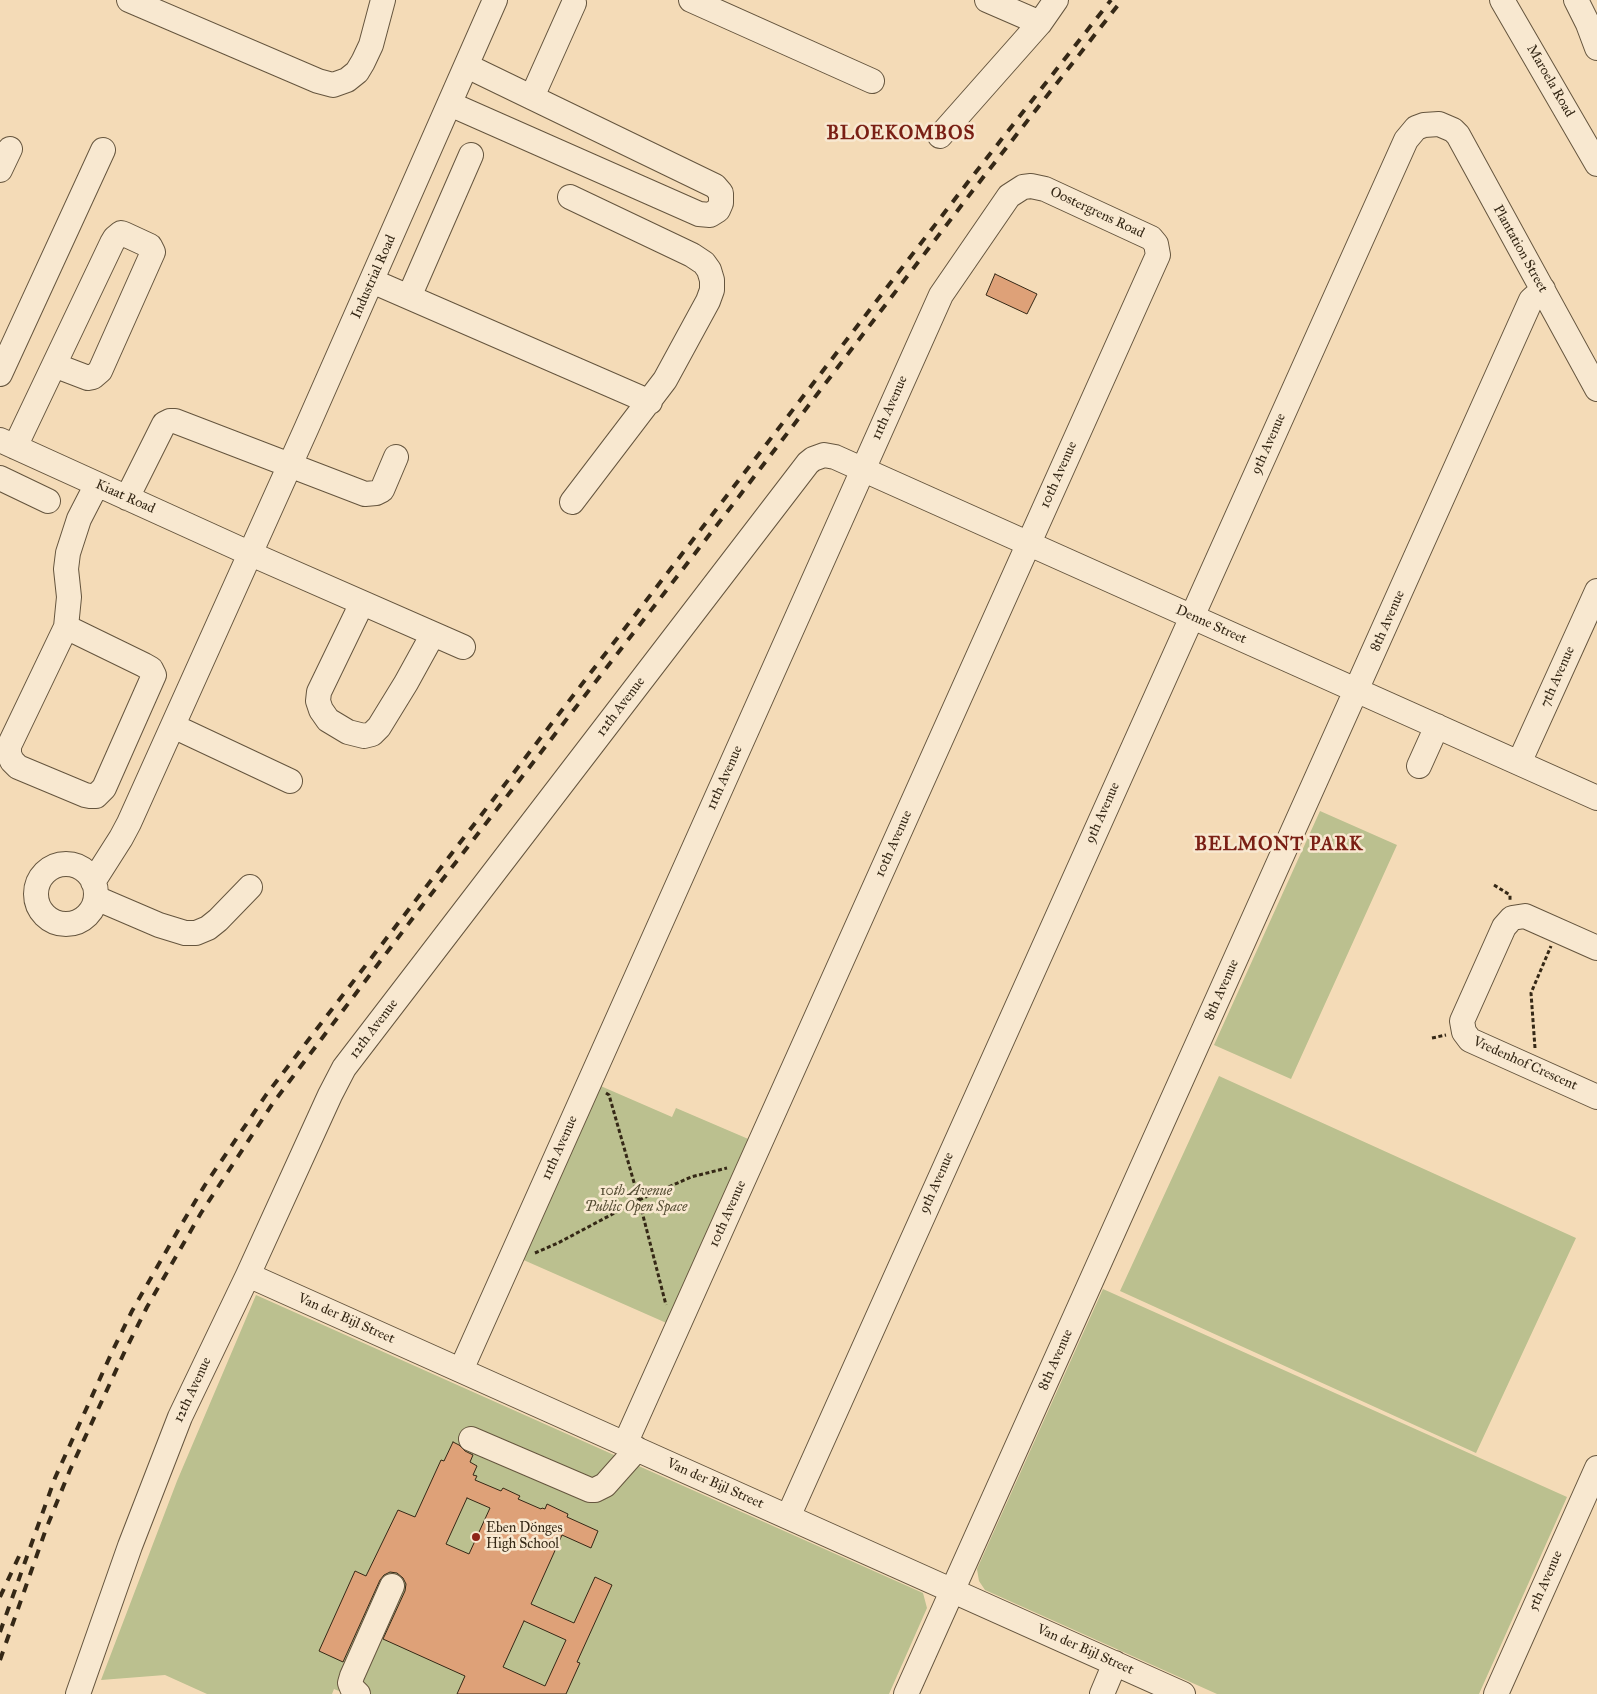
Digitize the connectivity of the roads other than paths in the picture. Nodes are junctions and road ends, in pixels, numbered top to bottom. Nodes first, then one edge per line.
1 (130, 0) edge
2 (383, 0) edge
3 (495, 0) edge
4 (691, 0) edge
5 (987, 0) edge
6 (1056, 0) edge
7 (1502, 0) edge
8 (1576, 0) edge
9 (574, 3) dead end
10 (1040, 23) junction
11 (1597, 48) edge
12 (467, 66) junction
13 (872, 81) dead end
14 (532, 98) junction
15 (450, 104) junction
16 (1432, 123) joint
17 (940, 136) dead end
18 (103, 150) dead end
19 (472, 155) dead end
20 (1597, 164) edge
21 (1009, 196) joint
22 (570, 197) dead end
23 (1156, 244) joint
24 (372, 281) junction
25 (1543, 289) junction
26 (409, 297) junction
27 (54, 365) junction
28 (0, 374) edge
29 (1597, 389) edge
30 (650, 402) junction
31 (7, 443) edge
32 (824, 455) joint
33 (396, 457) dead end
34 (291, 464) junction
35 (863, 469) junction
36 (0, 478) edge
37 (97, 484) junction
38 (127, 498) junction
39 (48, 501) dead end
40 (572, 502) dead end
41 (1028, 543) junction
42 (251, 554) junction
43 (1597, 590) edge
44 (362, 603) junction
45 (1191, 616) junction
46 (66, 627) junction
47 (433, 634) junction
48 (464, 647) dead end
49 (1356, 690) junction
50 (173, 726) junction
51 (1437, 726) junction
52 (1520, 763) junction
53 (1420, 766) dead end
54 (290, 781) dead end
55 (1597, 798) edge
56 (250, 887) dead end
57 (1597, 948) edge
58 (1597, 1096) edge
59 (248, 1275) junction
60 (461, 1370) junction
61 (471, 1439) dead end
62 (631, 1446) junction
63 (1597, 1468) edge
64 (788, 1517) junction
65 (392, 1586) dead end
66 (952, 1591) junction
67 (1115, 1663) junction
68 (78, 1694) edge
69 (358, 1694) edge
70 (906, 1694) edge
71 (1102, 1694) edge
72 (1183, 1694) edge
73 (1496, 1694) edge

1 - 2 street
3 - 12 street, Industrial Road
4 - 13 street
5 - 10 street
6 - 10 street
7 - 20 street, Maroela Road
8 - 11 street
9 - 14 street
10 - 17 street
12 - 14 street
12 - 15 street, Industrial Road
14 - 15 street
15 - 24 street, Industrial Road
16 - 25 street, Plantation Street
16 - 45 street, 9th Avenue
18 - 28 street
19 - 26 street
21 - 23 street, Oostergrens Road
21 - 35 street, 11th Avenue
22 - 30 street
23 - 41 street, 10th Avenue
24 - 26 street
24 - 34 street, Industrial Road
25 - 29 street, Plantation Street
25 - 49 street, 8th Avenue
26 - 30 street
27 - 27 street
27 - 31 street
30 - 40 street
31 - 37 street, Kiaat Road
32 - 35 street, Denne Street
32 - 59 street, 12th Avenue
33 - 34 street
34 - 38 street
34 - 42 street, Industrial Road
35 - 41 street, Denne Street
35 - 60 street, 11th Avenue
36 - 39 street
37 - 38 street, Kiaat Road
37 - 46 street
38 - 42 street, Kiaat Road
41 - 45 street, Denne Street
41 - 62 street, 10th Avenue
42 - 44 street, Kiaat Road
42 - 50 street, Industrial Road
43 - 52 street, 7th Avenue
44 - 47 street, Kiaat Road
44 - 47 street
45 - 49 street, Denne Street
45 - 64 street, 9th Avenue
46 - 46 street
47 - 48 street, Kiaat Road
49 - 51 street, Denne Street
49 - 66 street, 8th Avenue
50 - 54 street
50 - 56 street, Industrial Road
51 - 52 street, Denne Street
51 - 53 street
52 - 55 street, Denne Street
57 - 58 street, Vredenhof Crescent
59 - 60 street, Van der Bijl Street
59 - 68 street, 12th Avenue
60 - 62 street, Van der Bijl Street
61 - 62 street, 10th Avenue
62 - 64 street, Van der Bijl Street
63 - 73 street, 5th Avenue
64 - 66 street, Van der Bijl Street
65 - 69 street
66 - 67 street, Van der Bijl Street
66 - 70 street, 8th Avenue
67 - 71 street
67 - 72 street, Van der Bijl Street

